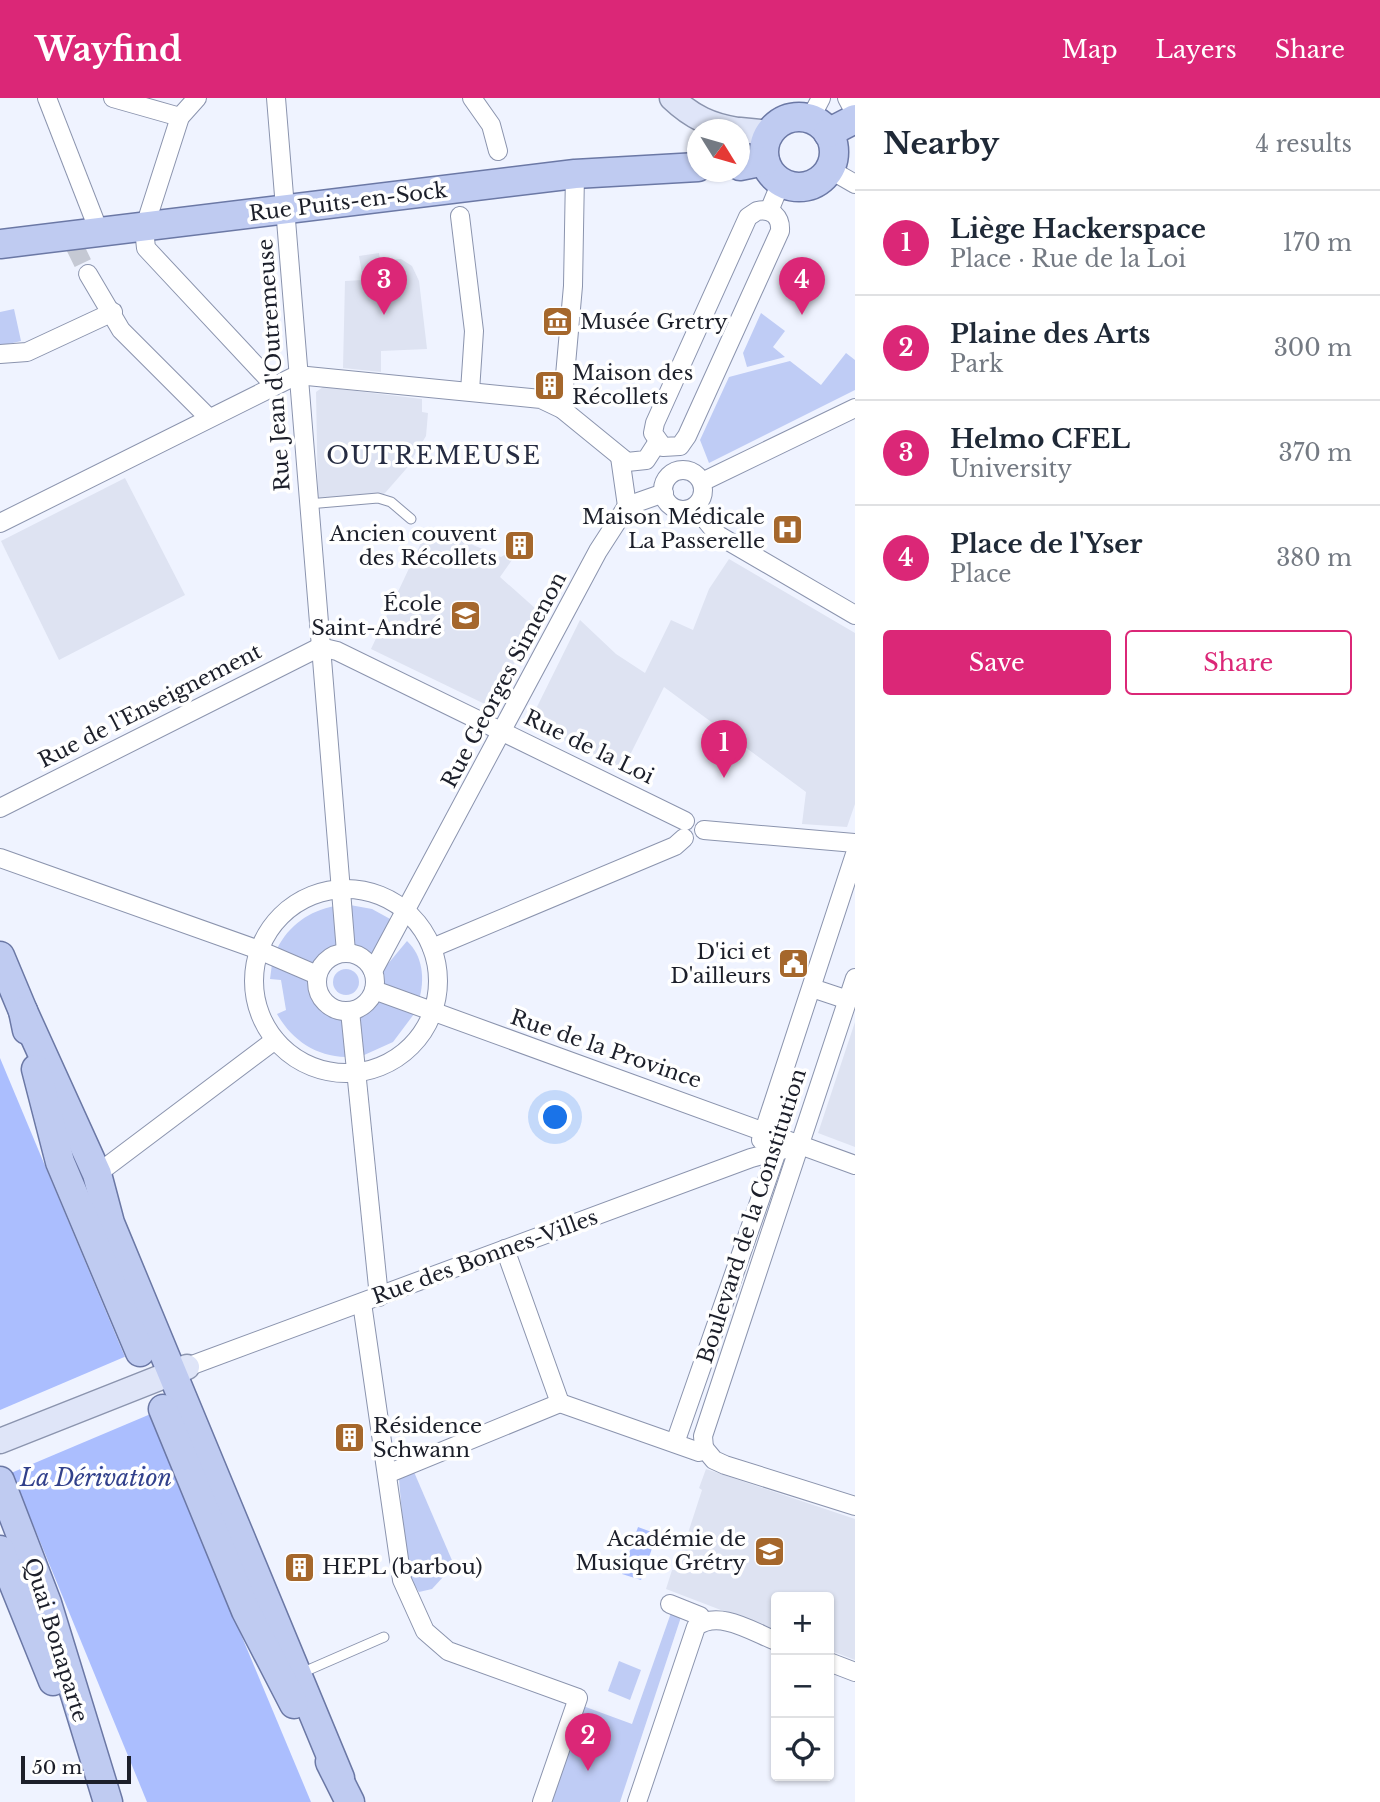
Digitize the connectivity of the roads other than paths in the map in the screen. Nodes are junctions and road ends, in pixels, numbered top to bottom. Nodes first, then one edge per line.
1 (47, 98) edge
2 (113, 98) edge
3 (197, 98) edge
4 (276, 98) edge
5 (472, 98) edge
6 (847, 98) edge
7 (685, 103) edge
8 (855, 113) edge
9 (180, 117) junction
10 (820, 117) edge
11 (703, 119) edge
12 (855, 119) edge
13 (750, 131) edge
14 (770, 133) junction
15 (498, 151) dead end
16 (687, 168) edge
17 (762, 170) edge
18 (575, 174) junction
19 (847, 179) edge
20 (285, 209) junction
21 (769, 211) junction
22 (460, 216) dead end
23 (144, 229) junction
24 (83, 239) junction
25 (0, 244) edge
26 (88, 274) tunnel mouth
27 (113, 312) junction
28 (0, 354) edge
29 (297, 375) junction
30 (274, 384) junction
31 (470, 391) junction
32 (855, 408) edge
33 (562, 409) junction
34 (209, 418) junction
35 (657, 443) junction
36 (675, 448) junction
37 (620, 457) junction
38 (679, 471) junction
39 (702, 482) junction
40 (664, 493) junction
41 (307, 504) junction
42 (627, 506) junction
43 (695, 507) junction
44 (411, 519) dead end
45 (0, 523) edge
46 (855, 615) edge
47 (320, 647) junction
48 (504, 731) junction
49 (0, 808) edge
50 (684, 829) junction
51 (855, 843) edge
52 (855, 855) edge
53 (0, 858) edge
54 (341, 889) junction
55 (406, 911) junction
56 (432, 948) junction
57 (259, 950) junction
58 (345, 952) junction
59 (0, 956) edge
60 (373, 971) junction
61 (317, 975) junction
62 (855, 978) edge
63 (812, 988) junction
64 (374, 990) junction
65 (851, 1001) edge
66 (23, 1011) junction
67 (350, 1011) junction
68 (433, 1012) junction
69 (275, 1040) junction
70 (355, 1073) junction
71 (764, 1131) junction
72 (800, 1145) junction
73 (777, 1151) junction
74 (755, 1157) junction
75 (855, 1165) edge
76 (97, 1174) junction
77 (505, 1249) junction
78 (370, 1300) junction
79 (140, 1352) dead end
80 (180, 1370) junction
81 (560, 1404) junction
82 (163, 1409) dead end
83 (0, 1441) edge
84 (675, 1443) junction
85 (704, 1448) junction
86 (387, 1474) junction
87 (0, 1481) edge
88 (855, 1506) edge
89 (0, 1550) edge
90 (670, 1604) dead end
91 (702, 1622) junction
92 (384, 1636) dead end
93 (771, 1639) edge
94 (834, 1663) edge
95 (855, 1672) edge
96 (298, 1675) junction
97 (345, 1790) edge
98 (105, 1802) edge
99 (542, 1802) edge
100 (637, 1802) edge

1 - 24 street
2 - 9 street
3 - 9 street
4 - 20 street, Rue Jean d'Outremeuse
5 - 15 street
6 - 8 street
7 - 11 street
9 - 23 street
10 - 12 main road
10 - 14 main road
10 - 19 main road
13 - 14 street
14 - 17 main road
16 - 18 main road, Rue Puits-en-Sock
17 - 19 main road
17 - 21 street
18 - 20 main road, Rue Puits-en-Sock
18 - 33 street
20 - 23 main road, Rue Puits-en-Sock
20 - 29 street, Rue Jean d'Outremeuse
21 - 35 street
21 - 36 street
22 - 31 street
23 - 24 main road, Rue Puits-en-Sock
23 - 30 street
24 - 25 main road, Rue Puits-en-Sock
26 - 27 street
27 - 28 street
27 - 34 street
29 - 30 street
29 - 31 street
29 - 41 street, Rue Jean d'Outremeuse
30 - 34 street
31 - 33 street
32 - 39 street
33 - 37 street
34 - 45 street
35 - 36 street
35 - 37 street
36 - 38 street
37 - 42 street
38 - 39 street
38 - 40 street
39 - 43 street
40 - 42 street
40 - 43 street
41 - 44 lane, Rue Jean d'Outremeuse
41 - 47 street, Rue Jean d'Outremeuse
42 - 48 street, Rue Georges Simenon
43 - 46 street
47 - 48 street, Rue de la Loi
47 - 49 street, Rue de l'Enseignement
47 - 54 street, Rue Jean d'Outremeuse
48 - 50 street, Rue de la Loi
48 - 55 street, Rue Georges Simenon
50 - 51 street
50 - 56 street
52 - 63 street, Boulevard de la Constitution
53 - 57 street
54 - 55 street
54 - 57 street
54 - 58 street, Rue Jean d'Outremeuse
55 - 56 street
55 - 60 street, Rue Georges Simenon
56 - 68 street
57 - 61 street
57 - 69 street
58 - 60 street
58 - 61 street
59 - 66 main road
60 - 64 street
61 - 67 street
62 - 65 street, Boulevard de la Constitution
63 - 65 street
63 - 71 street, Boulevard de la Constitution
64 - 67 street
64 - 68 street, Rue de la Province
65 - 72 street, Boulevard de la Constitution
66 - 76 main road
66 - 79 main road
67 - 70 street
68 - 70 street
68 - 71 street, Rue de la Province
69 - 70 street
69 - 76 street
70 - 78 street
71 - 72 street, Rue de la Province
71 - 74 street, Boulevard de la Constitution
72 - 73 street, Rue des Bonnes-Villes
72 - 75 street, Rue de la Province
72 - 85 street, Boulevard de la Constitution
73 - 74 street, Rue des Bonnes-Villes
73 - 84 street, Boulevard de la Constitution
74 - 77 street, Rue des Bonnes-Villes
76 - 80 main road
77 - 78 street, Rue des Bonnes-Villes
77 - 81 street
78 - 80 street, Rue des Bonnes-Villes
78 - 86 street
80 - 83 street
80 - 96 main road
81 - 84 street
81 - 86 street
82 - 97 main road
84 - 85 street
85 - 88 street
86 - 99 street
87 - 98 main road, Quai Bonaparte
89 - 98 main road
90 - 91 street
91 - 93 street
91 - 100 street
92 - 96 lane
94 - 95 street
96 - 97 main road

